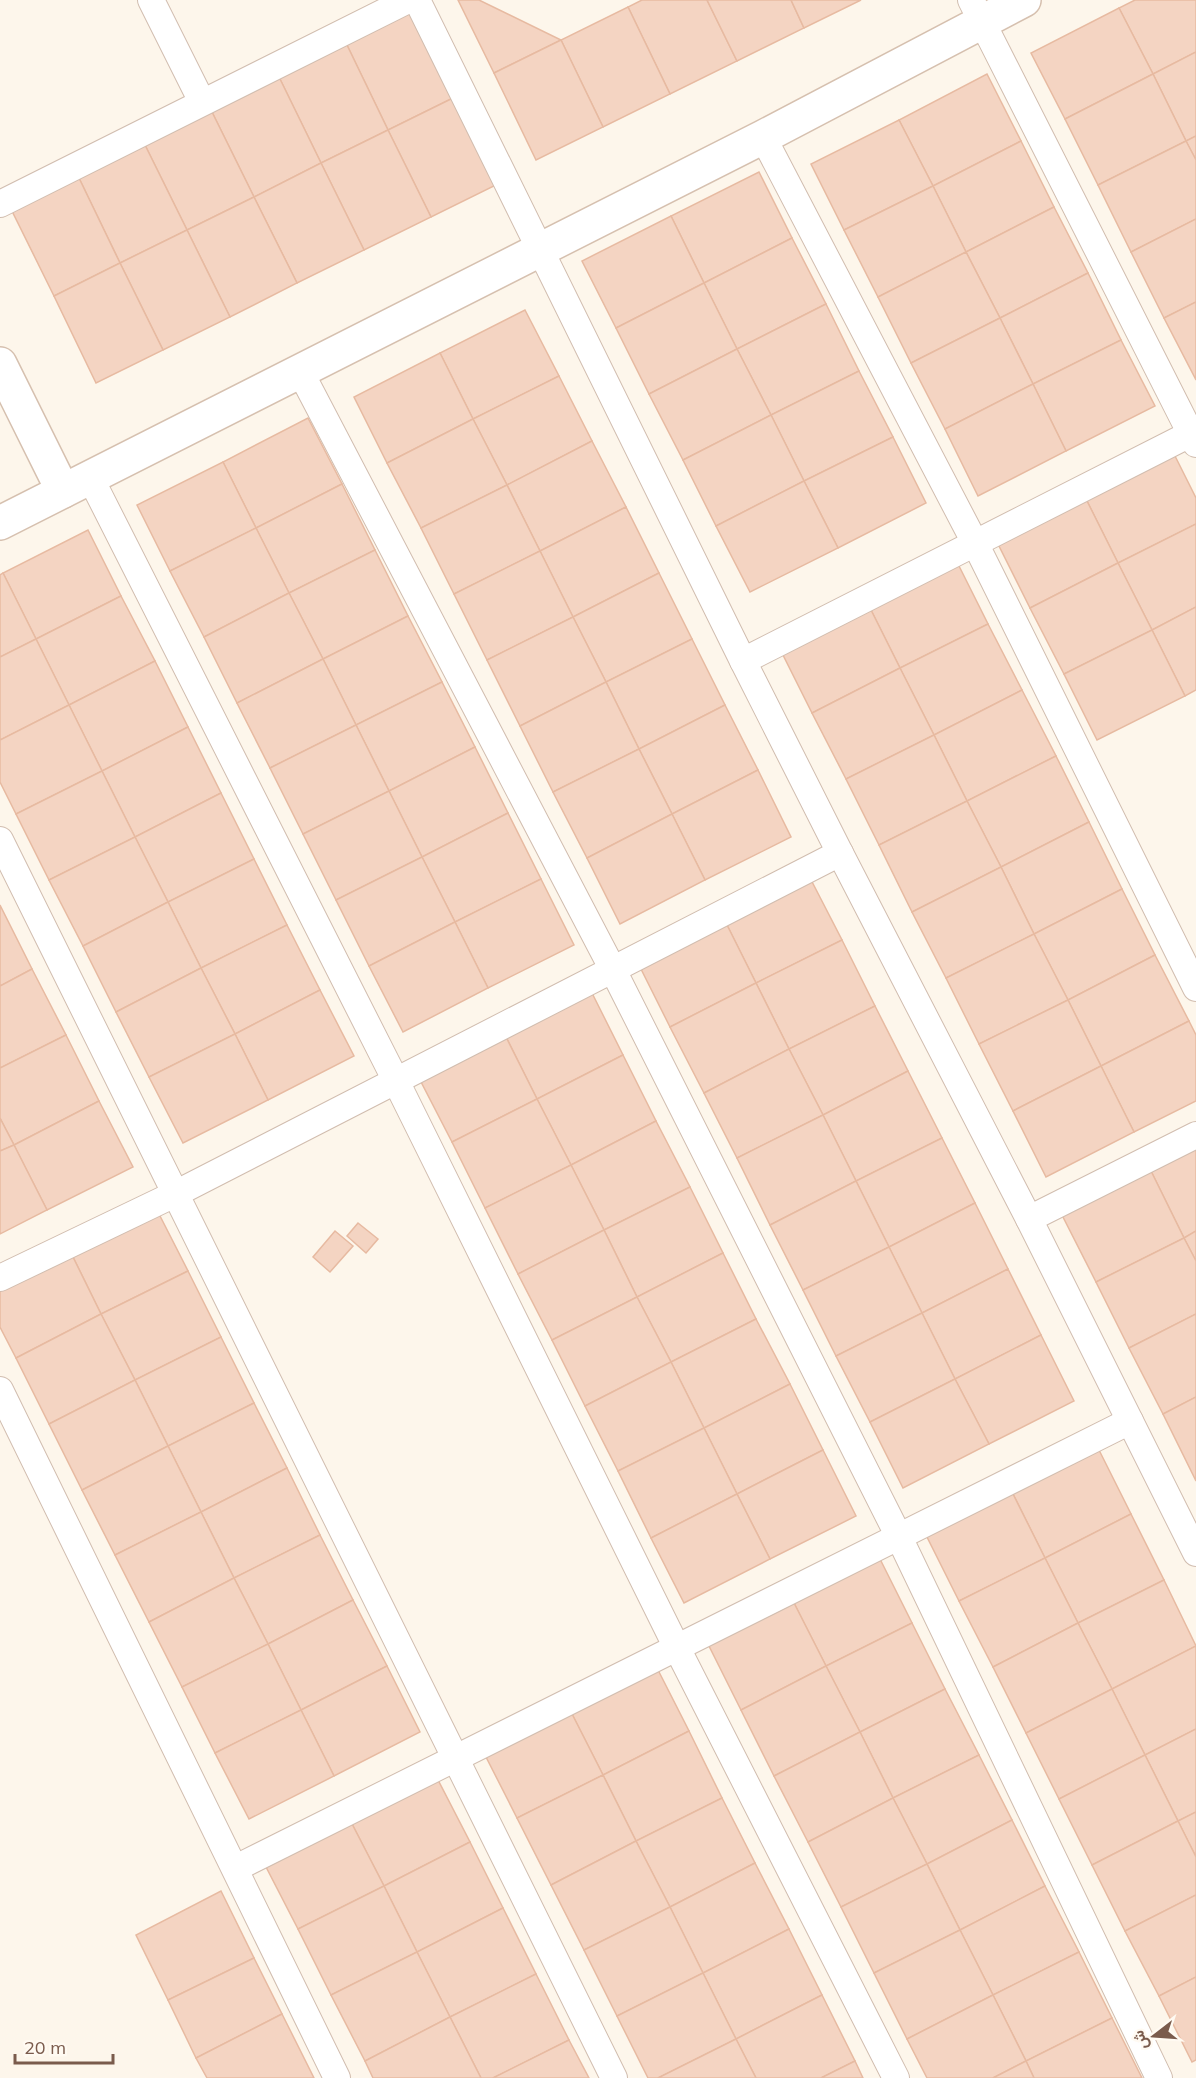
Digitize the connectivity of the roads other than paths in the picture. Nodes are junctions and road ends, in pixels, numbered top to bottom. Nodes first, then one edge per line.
1 (151, 0) edge
2 (408, 0) edge
3 (417, 0) edge
4 (1024, 0) edge
5 (977, 11) edge
6 (202, 102) junction
7 (763, 137) junction
8 (0, 204) edge
9 (541, 250) junction
10 (0, 364) edge
11 (300, 371) junction
12 (1194, 436) edge
13 (76, 484) junction
14 (0, 523) edge
15 (975, 543) junction
16 (743, 661) junction
17 (0, 840) edge
18 (840, 853) junction
19 (612, 968) junction
20 (1196, 988) edge
21 (396, 1081) junction
22 (1196, 1135) edge
23 (177, 1193) junction
24 (1029, 1219) junction
25 (0, 1278) edge
26 (0, 1390) edge
27 (1130, 1421) junction
28 (898, 1537) junction
29 (1196, 1553) edge
30 (676, 1646) junction
31 (455, 1758) junction
32 (236, 1868) junction
33 (338, 2078) edge
34 (614, 2078) edge
35 (896, 2078) edge
36 (1159, 2078) edge

1 - 6 street
2 - 6 street
3 - 9 street
4 - 5 street
5 - 7 street
5 - 12 street
6 - 8 street
7 - 9 street
7 - 15 street
9 - 11 street
9 - 16 street
10 - 13 street
11 - 13 street
11 - 19 street
12 - 15 street
13 - 14 street
13 - 21 street
15 - 16 street
15 - 20 street
16 - 18 street
17 - 23 street
18 - 19 street
18 - 24 street
19 - 21 street
19 - 28 street
21 - 23 street
21 - 30 street
22 - 24 street
23 - 25 street
23 - 31 street
24 - 27 street
26 - 32 street
27 - 28 street
27 - 29 street
28 - 30 street
28 - 36 street
30 - 31 street
30 - 35 street
31 - 32 street
31 - 34 street
32 - 33 street

